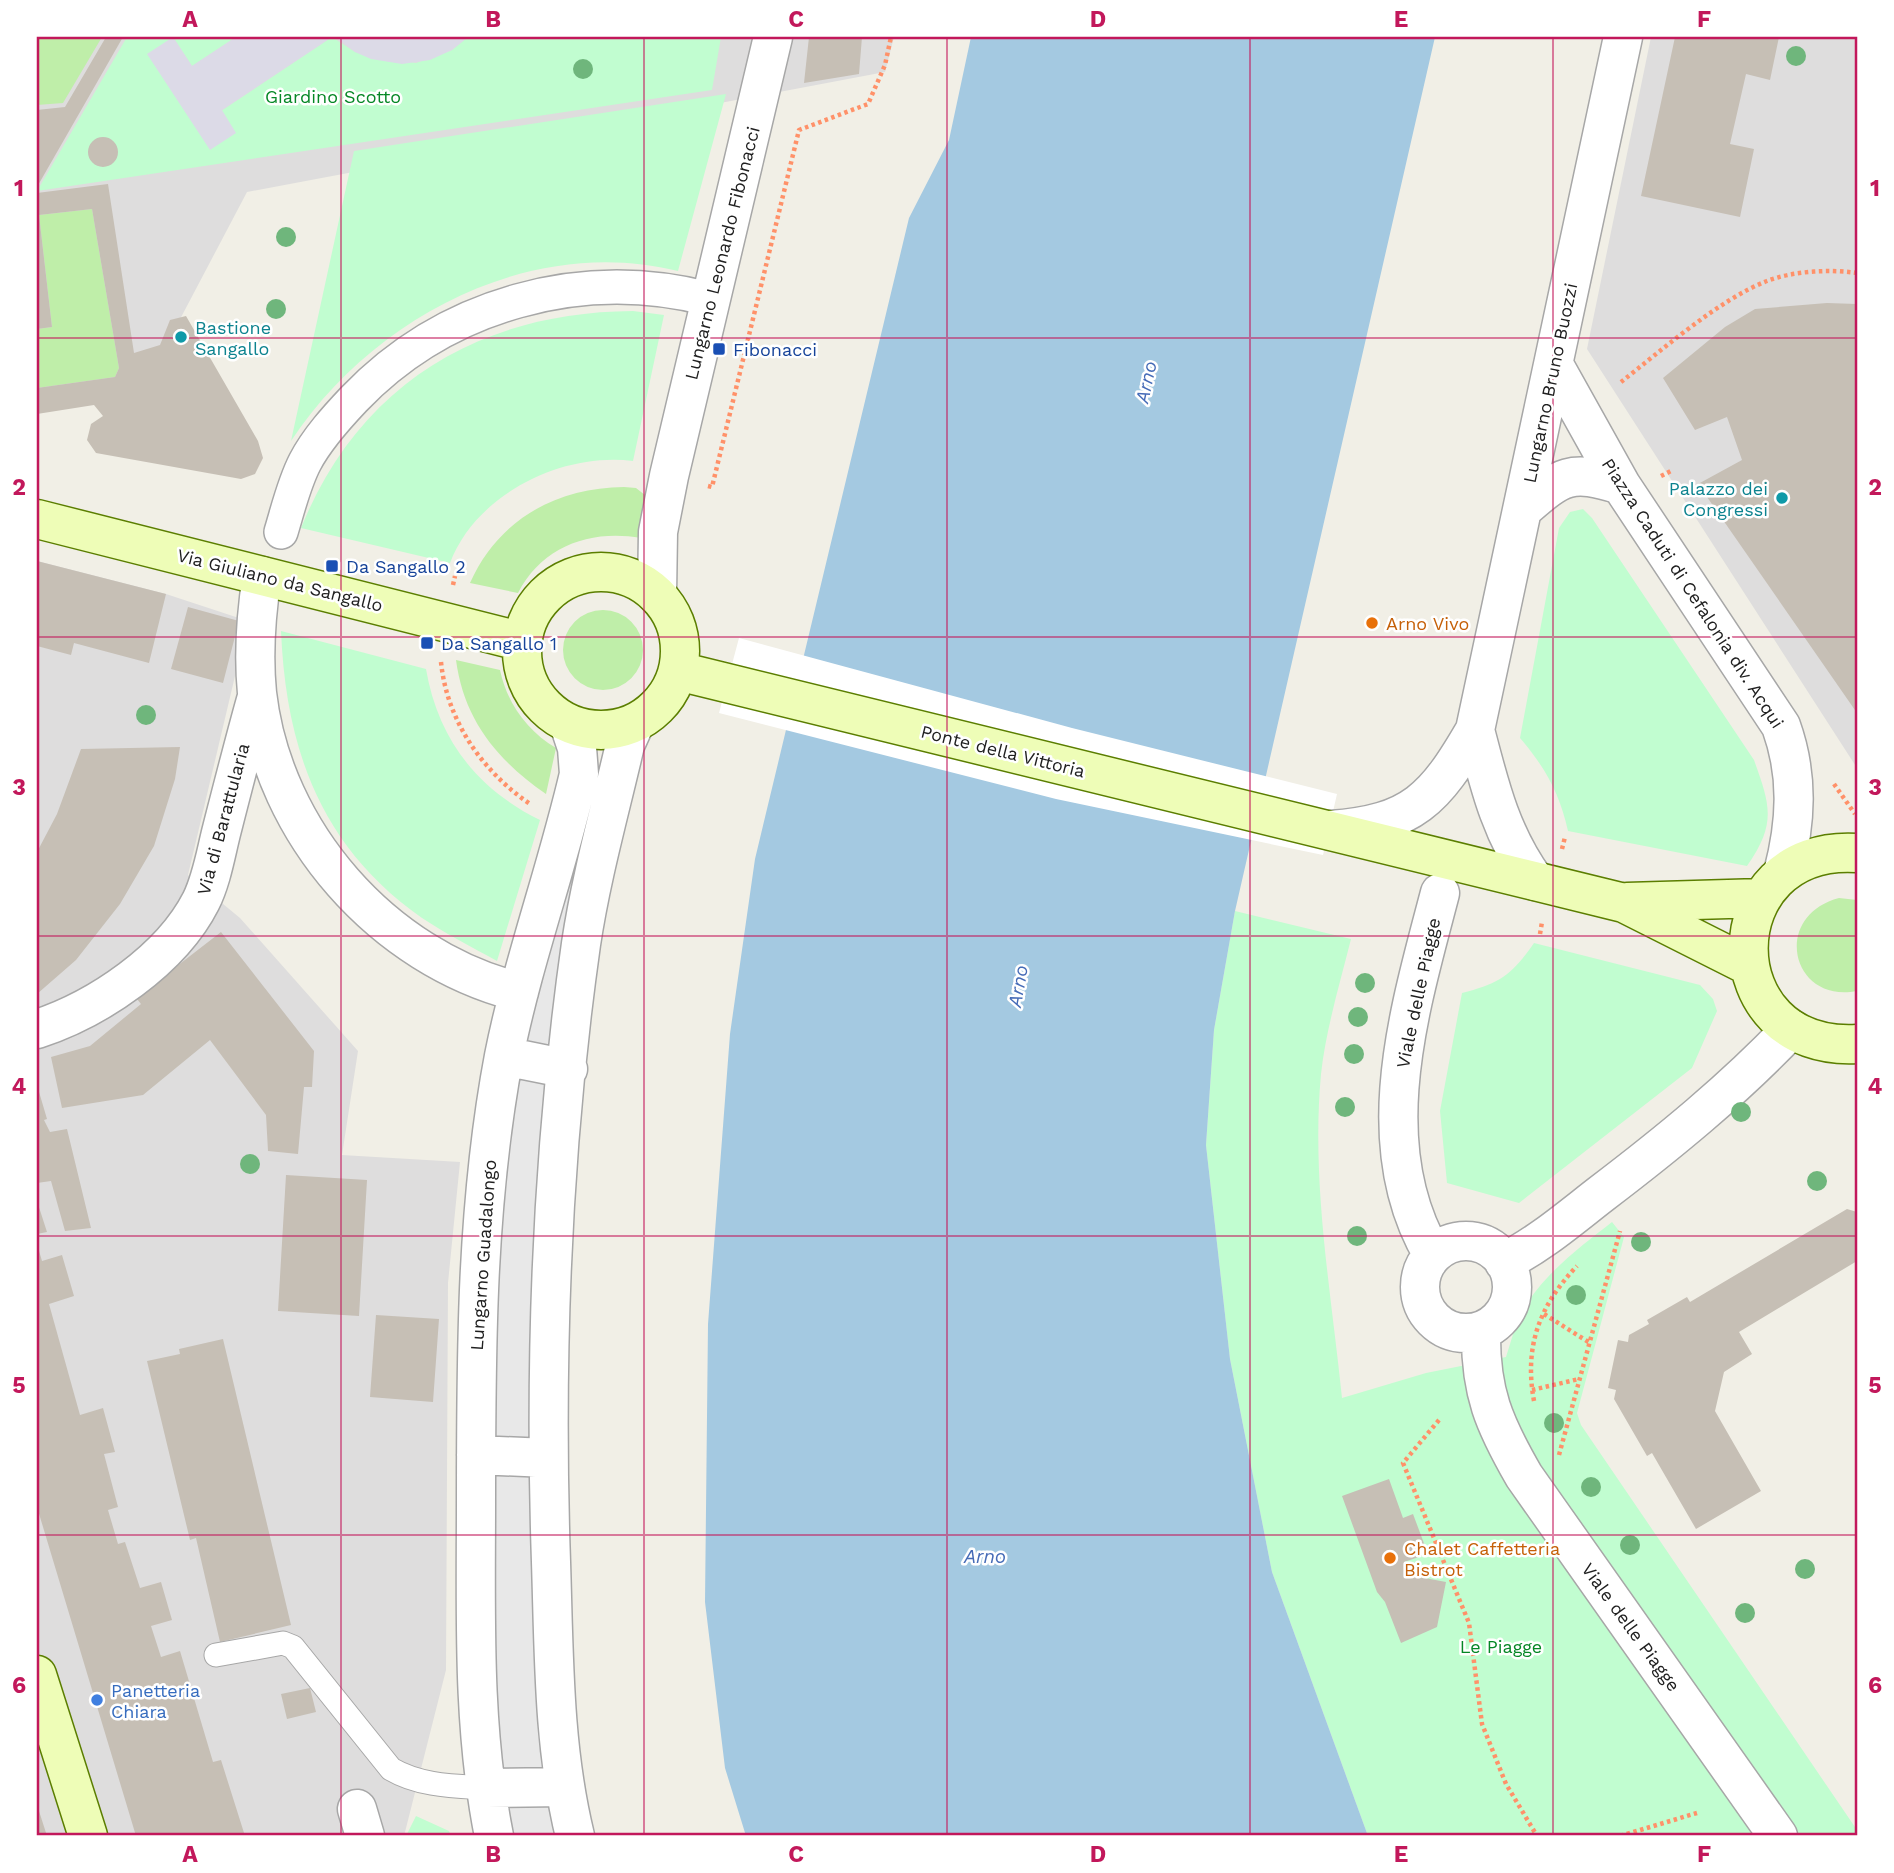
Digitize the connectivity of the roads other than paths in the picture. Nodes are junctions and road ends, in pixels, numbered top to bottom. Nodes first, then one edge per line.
1 (773, 37) edge
2 (1623, 37) edge
3 (709, 299) junction
4 (1554, 365) junction
5 (1621, 485) junction
6 (1523, 509) junction
7 (37, 519) edge
8 (281, 532) dead end
9 (262, 576) junction
10 (657, 595) junction
11 (523, 642) junction
12 (678, 671) junction
13 (257, 695) junction
14 (635, 723) junction
15 (569, 724) junction
16 (1475, 730) junction
17 (1329, 830) junction
18 (1857, 853) edge
19 (1535, 881) junction
20 (1773, 886) junction
21 (1440, 893) dead end
22 (1624, 903) junction
23 (1749, 966) junction
24 (519, 992) junction
25 (37, 1029) edge
26 (1791, 1029) junction
27 (1857, 1044) edge
28 (504, 1056) junction
29 (568, 1069) junction
30 (1433, 1255) junction
31 (1504, 1262) junction
32 (1481, 1331) junction
33 (476, 1455) junction
34 (547, 1458) junction
35 (216, 1655) dead end
36 (37, 1675) edge
37 (565, 1787) junction
38 (486, 1788) junction
39 (88, 1836) edge
40 (494, 1836) edge
41 (575, 1836) edge
42 (1778, 1836) edge

1 - 3 street, Lungarno Leonardo Fibonacci
2 - 4 street, Lungarno Bruno Buozzi
3 - 8 street
3 - 10 street, Lungarno Leonardo Fibonacci
4 - 5 street, Piazza Caduti di Cefalonia div. Acqui
4 - 6 street, Lungarno Bruno Buozzi
5 - 6 street
5 - 20 street, Piazza Caduti di Cefalonia div. Acqui
6 - 16 street, Lungarno Bruno Buozzi
7 - 9 main road, Via Giuliano da Sangallo
9 - 11 main road, Via Giuliano da Sangallo
9 - 13 street
10 - 11 main road
10 - 12 main road
11 - 15 main road
12 - 14 main road
12 - 17 main road, Ponte della Vittoria
13 - 24 street
13 - 25 street, Via di Barattularia
14 - 15 main road
14 - 29 street
15 - 24 street, Lungarno Guadalongo
16 - 17 street, Lungarno Bruno Buozzi
16 - 19 street, Lungarno Bruno Buozzi
17 - 19 main road, Ponte della Vittoria
18 - 20 main road
19 - 22 main road, Ponte della Vittoria
20 - 22 main road
20 - 23 main road
21 - 30 street, Viale delle Piagge
22 - 23 main road
23 - 26 main road
24 - 28 street, Lungarno Guadalongo
26 - 27 main road
26 - 31 street
28 - 29 street
28 - 33 street, Lungarno Guadalongo
29 - 34 street
30 - 31 street
30 - 32 street
31 - 32 street
32 - 42 street, Viale delle Piagge
33 - 34 street
33 - 38 street, Lungarno Guadalongo
34 - 37 street
35 - 38 lane
36 - 39 main road
37 - 38 street
37 - 41 street
38 - 40 street, Lungarno Guadalongo

